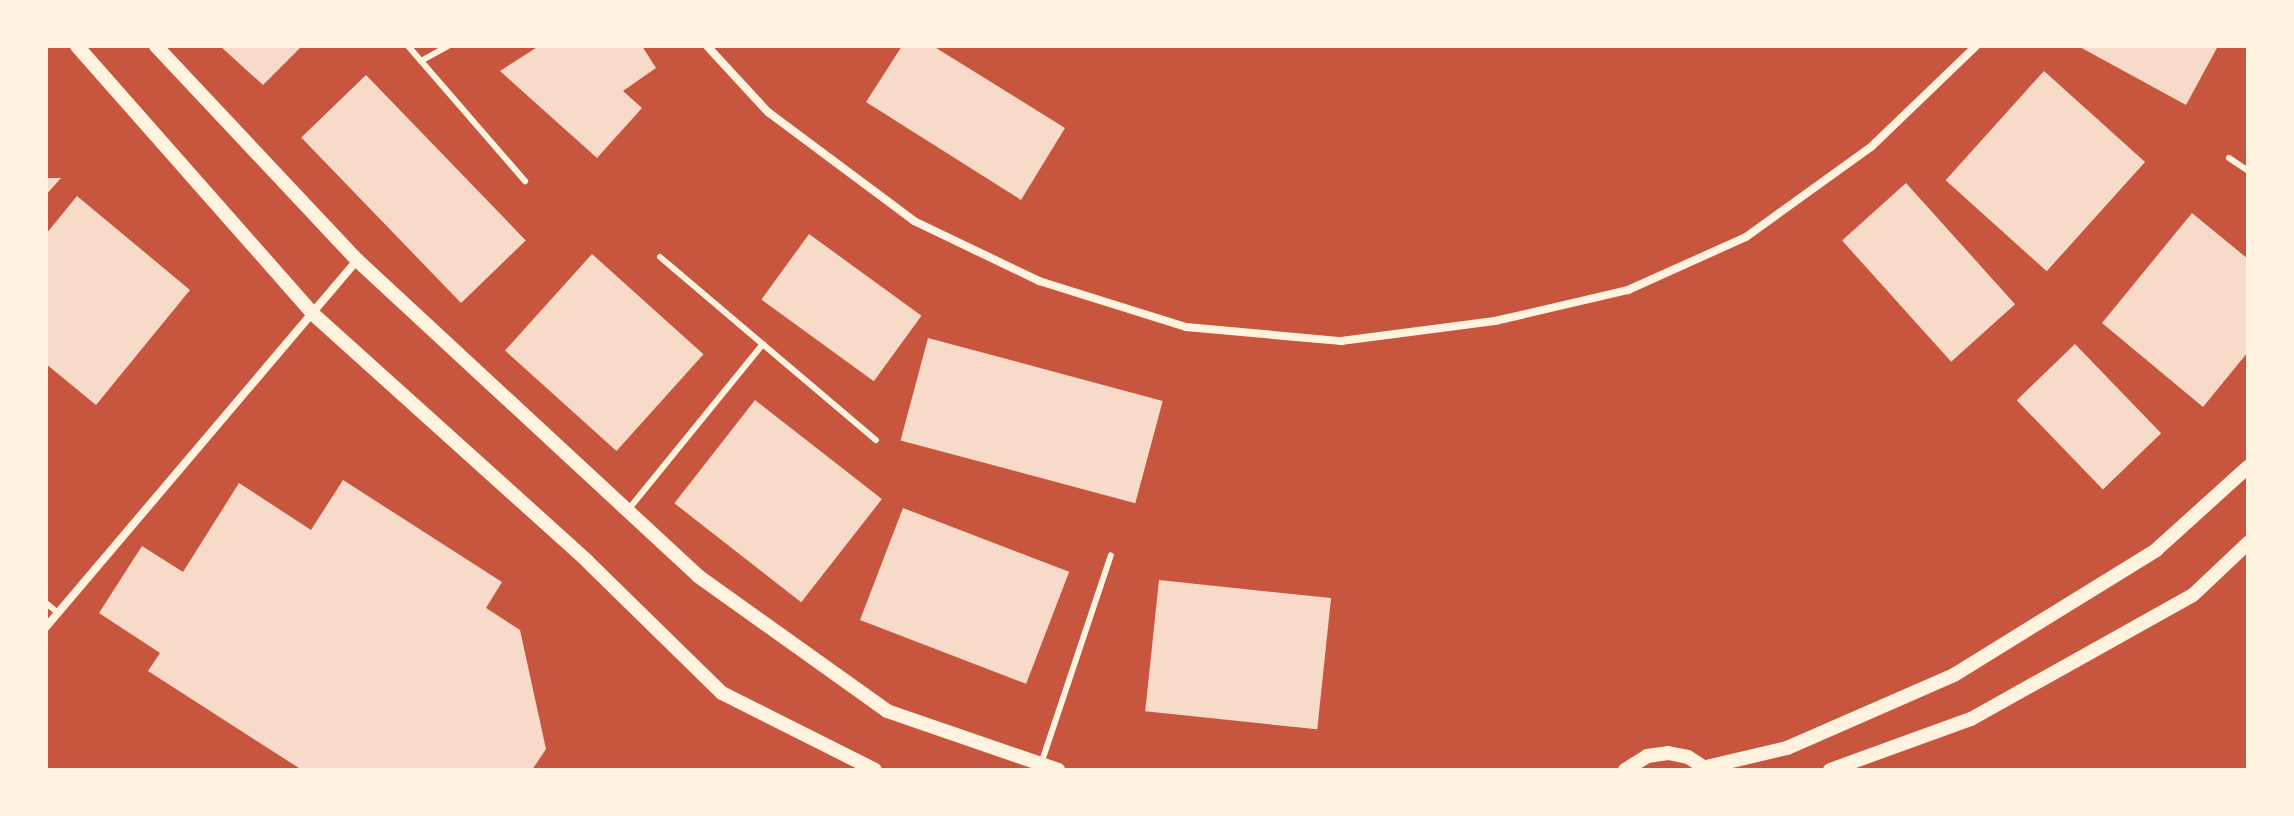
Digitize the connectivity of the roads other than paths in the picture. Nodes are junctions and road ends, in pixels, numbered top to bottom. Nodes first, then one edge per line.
1 (77, 46) edge
2 (156, 46) edge
3 (408, 46) edge
4 (448, 46) edge
5 (707, 46) edge
6 (1976, 46) edge
7 (421, 61) junction
8 (2229, 158) dead end
9 (2248, 171) edge
10 (525, 181) dead end
11 (660, 257) dead end
12 (357, 260) junction
13 (312, 313) junction
14 (763, 344) junction
15 (876, 440) dead end
16 (2248, 467) edge
17 (628, 510) junction
18 (2248, 543) edge
19 (1111, 555) dead end
20 (46, 603) edge
21 (58, 613) junction
22 (46, 627) edge
23 (1041, 766) junction
24 (1707, 769) edge
25 (875, 770) edge
26 (1058, 770) edge
27 (1625, 770) edge
28 (1830, 770) edge

1 - 13 street
2 - 12 street
3 - 7 lane
4 - 7 lane
5 - 6 street
7 - 10 lane
8 - 9 lane
11 - 14 lane
12 - 13 street
12 - 17 street
13 - 21 street
13 - 25 street
14 - 15 lane
14 - 17 lane
16 - 24 street
17 - 23 street
18 - 28 street
19 - 23 lane
20 - 21 lane
21 - 22 street
23 - 26 street
24 - 27 street

